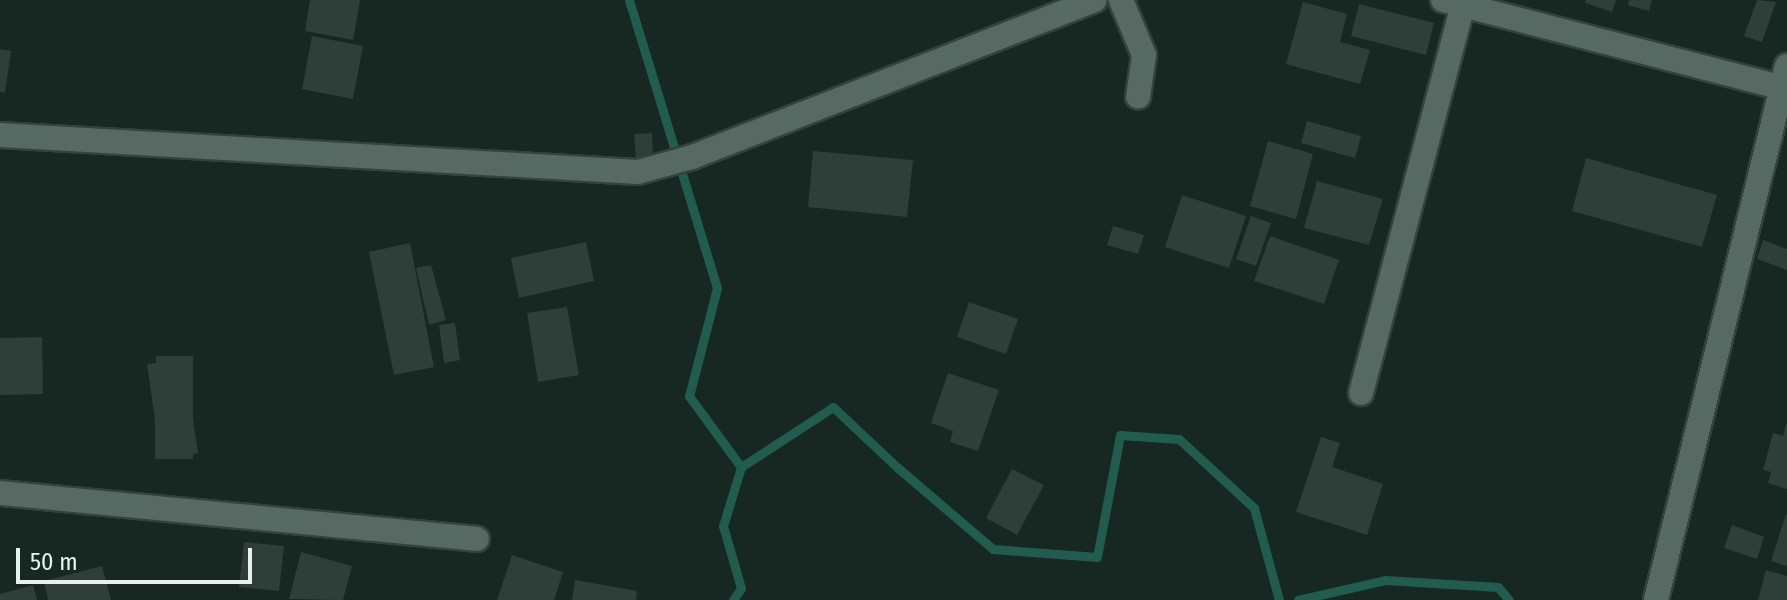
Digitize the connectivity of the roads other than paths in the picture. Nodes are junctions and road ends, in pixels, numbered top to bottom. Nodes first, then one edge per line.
1 (1094, 0) edge
2 (1121, 0) edge
3 (1457, 2) edge
4 (1785, 81) edge
5 (1138, 97) dead end
6 (0, 135) edge
7 (1361, 393) dead end
8 (0, 493) edge
9 (477, 539) dead end
10 (1656, 600) edge

1 - 6 street
2 - 5 street
3 - 4 street
3 - 7 street
4 - 10 street
8 - 9 street

